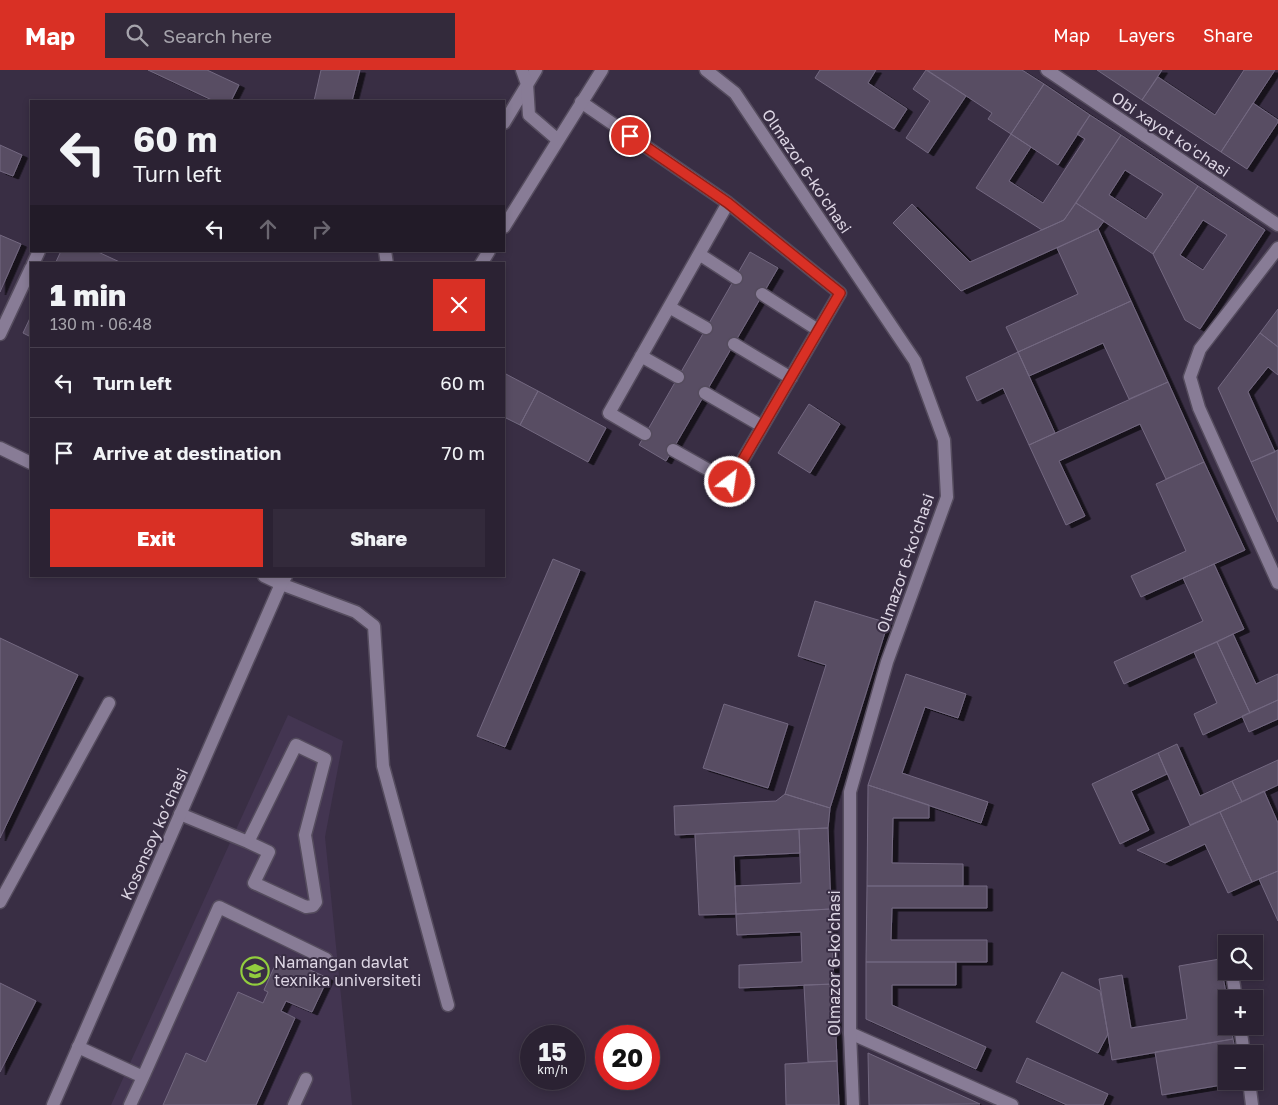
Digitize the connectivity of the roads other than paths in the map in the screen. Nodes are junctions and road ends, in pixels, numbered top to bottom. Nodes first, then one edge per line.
1 (522, 70) edge
2 (536, 70) edge
3 (602, 70) edge
4 (706, 70) edge
5 (1047, 70) edge
6 (527, 84) junction
7 (581, 102) junction
8 (505, 121) edge
9 (558, 140) junction
10 (728, 203) junction
11 (505, 225) edge
12 (1278, 225) edge
13 (1278, 248) edge
14 (699, 254) junction
15 (30, 270) edge
16 (736, 278) dead end
17 (762, 294) dead end
18 (669, 307) junction
19 (706, 328) dead end
20 (818, 330) junction
21 (0, 334) edge
22 (734, 344) dead end
23 (641, 356) junction
24 (678, 378) dead end
25 (791, 378) junction
26 (705, 393) dead end
27 (762, 426) junction
28 (645, 434) dead end
29 (0, 448) edge
30 (673, 450) dead end
31 (30, 463) edge
32 (269, 577) edge
33 (283, 580) edge
34 (1278, 583) edge
35 (109, 703) dead end
36 (180, 814) junction
37 (248, 842) junction
38 (0, 902) edge
39 (326, 960) dead end
40 (448, 1005) dead end
41 (850, 1033) junction
42 (78, 1047) junction
43 (142, 1077) junction
44 (306, 1079) dead end
45 (1250, 1090) edge
46 (53, 1105) edge
47 (130, 1105) edge
48 (294, 1105) edge
49 (853, 1105) edge
50 (1012, 1105) edge
51 (1252, 1105) edge

1 - 6 street
2 - 6 street
3 - 7 street
4 - 41 street, Olmazor 6-ko'chasi
5 - 12 street, Obi xayot koʻchasi
6 - 8 street
6 - 9 street
7 - 9 street
7 - 10 street
9 - 11 street
10 - 14 street
10 - 20 street
13 - 34 street
14 - 16 street
14 - 18 street
15 - 21 street
17 - 20 street
18 - 19 street
18 - 23 street
20 - 25 street
22 - 25 street
23 - 24 street
23 - 28 street
25 - 27 street
26 - 27 street
27 - 30 street
29 - 31 street
32 - 33 street
33 - 36 street, Kosonsoy ko’chasi
33 - 40 street
35 - 38 street
36 - 37 street
36 - 42 street, Kosonsoy ko’chasi
37 - 37 street
39 - 43 street
41 - 49 street, Olmazor 6-ko'chasi
41 - 50 street
42 - 43 street
42 - 46 street, Kosonsoy ko’chasi
43 - 47 street
44 - 48 street
45 - 51 street

